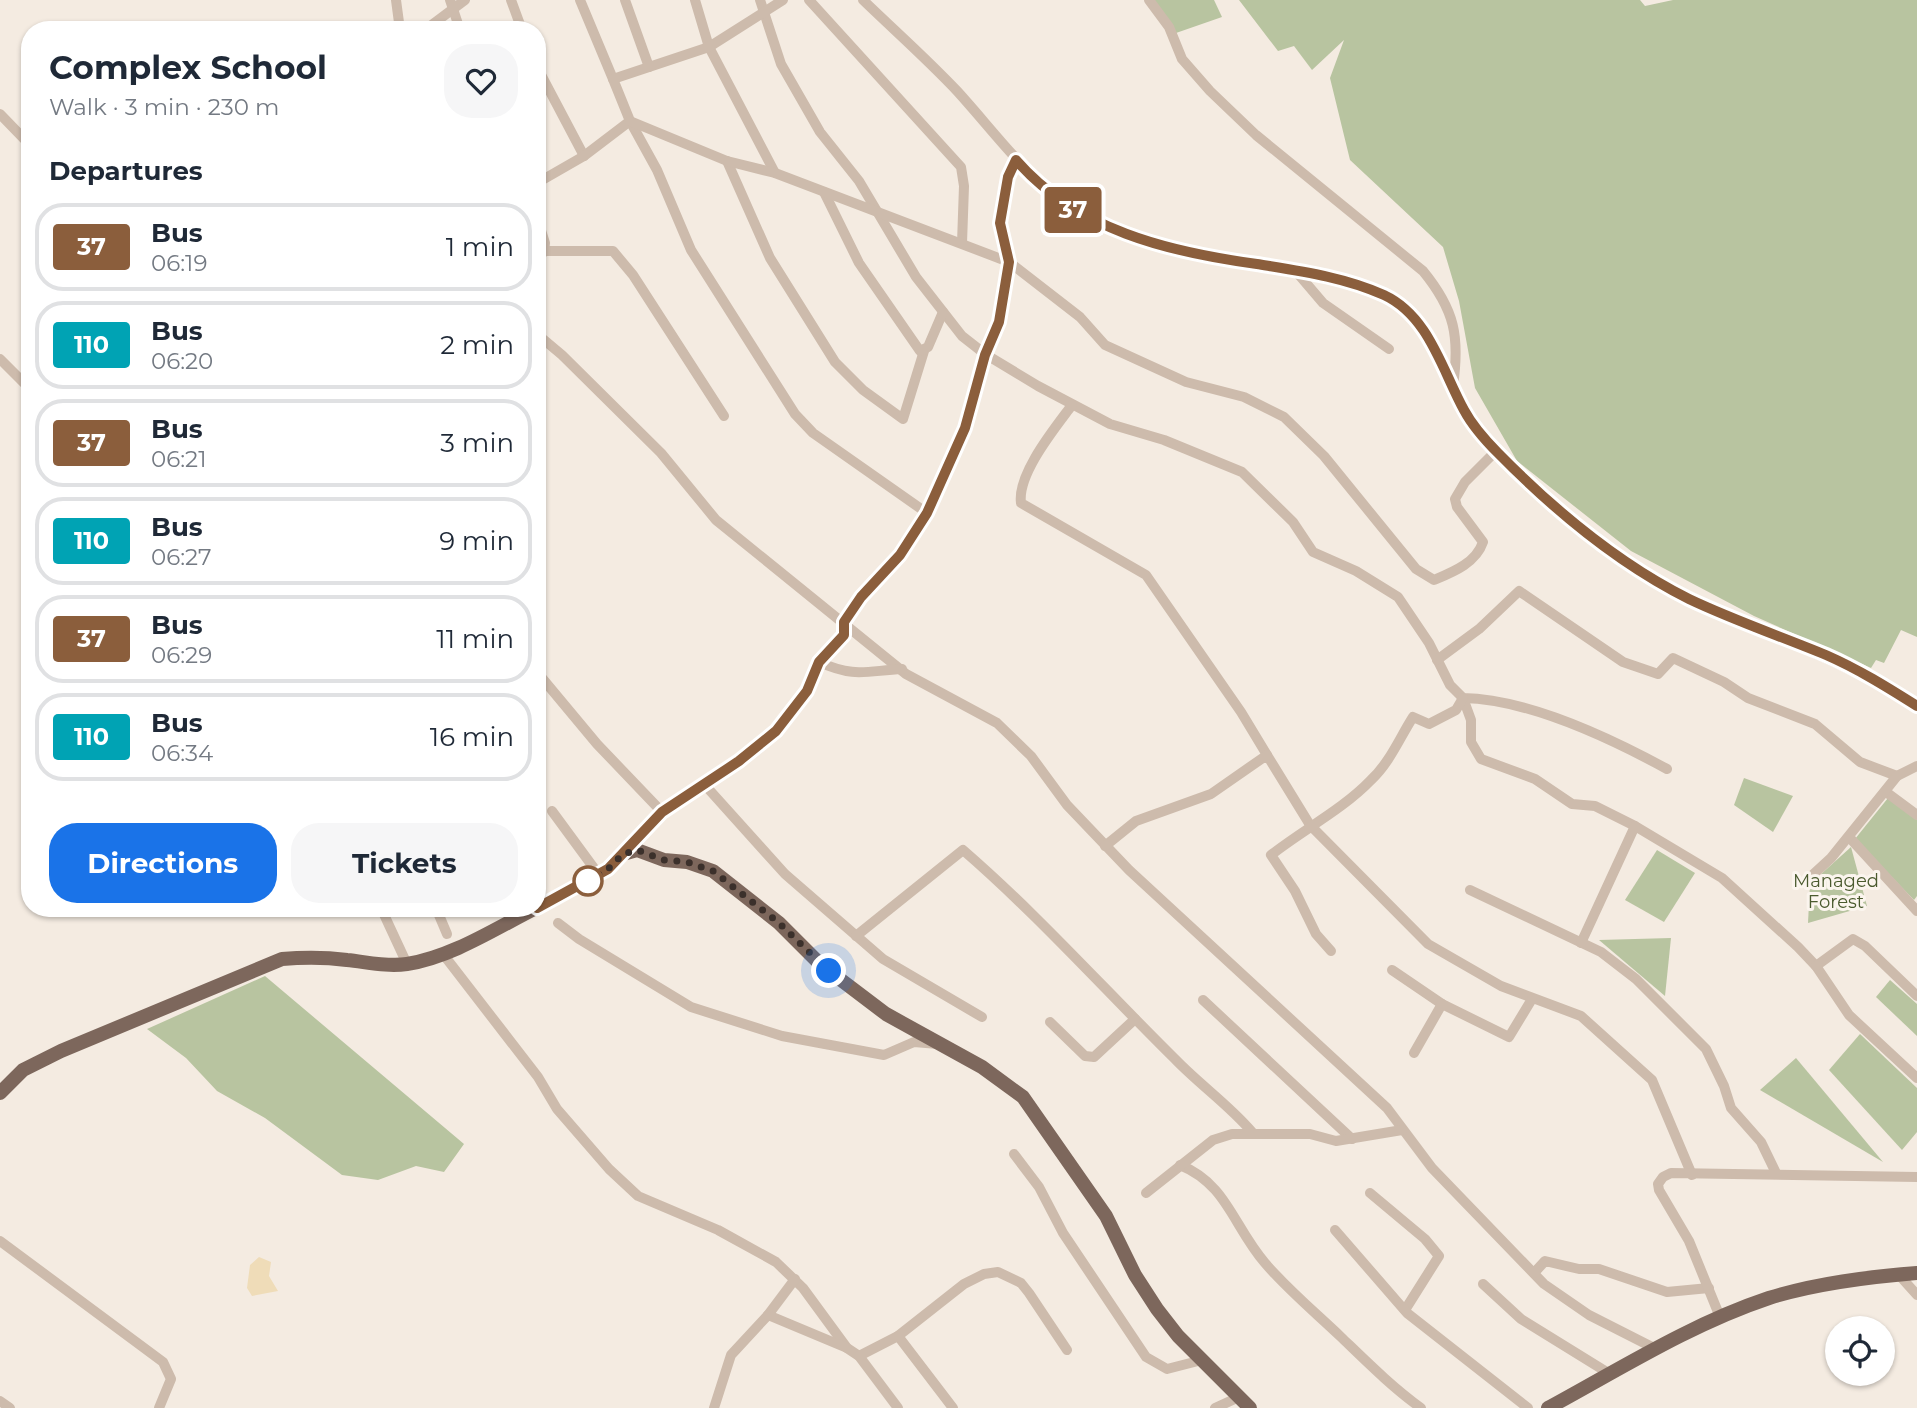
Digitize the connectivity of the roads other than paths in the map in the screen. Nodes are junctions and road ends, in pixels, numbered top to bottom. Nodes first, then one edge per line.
1 (396, 0) edge
2 (465, 0) edge
3 (511, 0) edge
4 (580, 0) edge
5 (625, 0) edge
6 (695, 0) edge
7 (761, 0) edge
8 (783, 0) edge
9 (809, 0) edge
10 (863, 0) edge
11 (1149, 0) edge
12 (451, 5) edge
13 (764, 13) junction
14 (399, 21) edge
15 (434, 21) edge
16 (519, 21) edge
17 (709, 47) junction
18 (649, 67) junction
19 (613, 79) junction
20 (546, 84) edge
21 (0, 114) edge
22 (629, 121) junction
23 (21, 136) edge
24 (584, 156) junction
25 (1016, 160) junction
26 (727, 161) junction
27 (775, 173) junction
28 (546, 178) edge
29 (824, 192) junction
30 (877, 213) junction
31 (962, 243) junction
32 (546, 251) edge
33 (1009, 262) junction
34 (1294, 269) junction
35 (943, 312) junction
36 (546, 342) edge
37 (1389, 349) dead end
38 (924, 351) junction
39 (985, 355) junction
40 (0, 359) edge
41 (21, 380) edge
42 (1452, 386) junction
43 (1072, 405) junction
44 (724, 416) dead end
45 (1496, 451) junction
46 (927, 513) junction
47 (844, 622) junction
48 (1437, 660) junction
49 (819, 662) junction
50 (902, 669) junction
51 (546, 683) edge
52 (1462, 698) junction
53 (1917, 706) edge
54 (1267, 755) junction
55 (1917, 766) edge
56 (1667, 769) dead end
57 (1898, 776) junction
58 (704, 784) junction
59 (1886, 792) junction
60 (552, 811) dead end
61 (662, 812) junction
62 (1917, 815) edge
63 (1310, 825) junction
64 (1635, 826) junction
65 (1849, 837) junction
66 (1105, 846) junction
67 (623, 854) junction
68 (599, 875) junction
69 (1806, 881) dead end
70 (1470, 890) dead end
71 (546, 901) edge
72 (1917, 911) edge
73 (386, 917) edge
74 (440, 917) edge
75 (517, 917) edge
76 (558, 923) dead end
77 (447, 934) dead end
78 (856, 936) junction
79 (1581, 943) junction
80 (1331, 951) dead end
81 (443, 954) junction
82 (407, 964) junction
83 (1816, 966) junction
84 (1392, 970) dead end
85 (1917, 996) edge
86 (1532, 999) junction
87 (1203, 1000) dead end
88 (1442, 1003) junction
89 (982, 1017) dead end
90 (1135, 1019) junction
91 (1050, 1022) dead end
92 (942, 1044) junction
93 (1414, 1053) dead end
94 (1917, 1079) edge
95 (0, 1093) edge
96 (1402, 1130) junction
97 (1252, 1132) junction
98 (1352, 1139) junction
99 (1014, 1154) dead end
100 (1180, 1165) junction
101 (1776, 1173) junction
102 (1692, 1174) junction
103 (1917, 1177) edge
104 (1146, 1193) dead end
105 (1370, 1193) dead end
106 (1335, 1230) dead end
107 (0, 1241) edge
108 (1534, 1273) junction
109 (1917, 1273) edge
110 (1899, 1275) junction
111 (795, 1279) junction
112 (1483, 1284) dead end
113 (1709, 1288) junction
114 (1917, 1295) edge
115 (1405, 1310) junction
116 (768, 1315) junction
117 (1720, 1317) junction
118 (898, 1336) junction
119 (846, 1348) junction
120 (1654, 1348) junction
121 (1067, 1350) dead end
122 (859, 1356) junction
123 (1202, 1360) junction
124 (1610, 1374) junction
125 (1240, 1397) junction
126 (0, 1401) edge
127 (10, 1408) edge
128 (159, 1408) edge
129 (714, 1408) edge
130 (898, 1408) edge
131 (953, 1408) edge
132 (1215, 1408) edge
133 (1250, 1408) edge
134 (1421, 1408) edge
135 (1528, 1408) edge
136 (1548, 1408) edge

1 - 14 street
2 - 12 street
3 - 16 street
4 - 19 street
5 - 18 street
6 - 17 street
7 - 13 street
8 - 13 street
9 - 31 street
10 - 25 street
11 - 42 street
12 - 15 street
13 - 17 street
13 - 30 street
17 - 18 street
17 - 27 street
18 - 19 street
19 - 22 street
20 - 24 street
21 - 23 street
22 - 24 street
22 - 26 street
22 - 46 street
24 - 28 street
25 - 33 street
25 - 34 street
26 - 27 street
26 - 38 street
27 - 29 street
29 - 30 street
29 - 38 street
30 - 31 street
30 - 35 street
31 - 33 street
32 - 44 street
33 - 39 street
33 - 45 street
34 - 37 street
34 - 42 street
35 - 38 street
35 - 39 street
36 - 47 street
39 - 43 street
39 - 46 street
40 - 41 street
42 - 45 street
43 - 48 street
43 - 54 street
45 - 53 street
46 - 47 street
47 - 49 street
47 - 50 street
48 - 52 street
48 - 57 street
49 - 50 street
49 - 58 street
50 - 66 street
51 - 61 street
52 - 56 street
52 - 63 street
52 - 64 street
54 - 63 street
54 - 66 street
55 - 57 street
57 - 59 street
58 - 61 street
58 - 78 street
59 - 62 street
59 - 65 street
60 - 68 street
61 - 67 street
63 - 80 street
63 - 86 street
64 - 79 street
64 - 83 street
65 - 69 street
65 - 72 street
66 - 96 street
67 - 68 main road
67 - 92 main road
68 - 71 main road
70 - 79 street
73 - 82 street
74 - 77 street
75 - 81 main road
76 - 92 street
78 - 89 street
78 - 90 street
79 - 101 street
81 - 82 main road
81 - 111 street
82 - 95 main road
83 - 85 street
83 - 94 street
84 - 88 street
86 - 88 street
86 - 102 street
87 - 98 street
88 - 93 street
90 - 91 street
90 - 97 street
92 - 123 main road
96 - 98 street
96 - 108 street
97 - 98 street
97 - 100 street
99 - 123 street
100 - 104 street
100 - 134 street
101 - 102 street
101 - 103 street
102 - 113 street
105 - 115 street
106 - 115 street
107 - 128 street
108 - 113 street
108 - 120 street
109 - 110 main road
110 - 114 street
110 - 117 main road
111 - 116 street
111 - 119 street
112 - 124 street
113 - 117 street
115 - 135 street
116 - 119 street
116 - 129 street
117 - 120 main road
118 - 121 street
118 - 122 street
118 - 131 street
119 - 122 street
120 - 124 main road
122 - 130 street
123 - 125 main road
124 - 136 main road
125 - 132 street
125 - 133 main road
126 - 127 street

